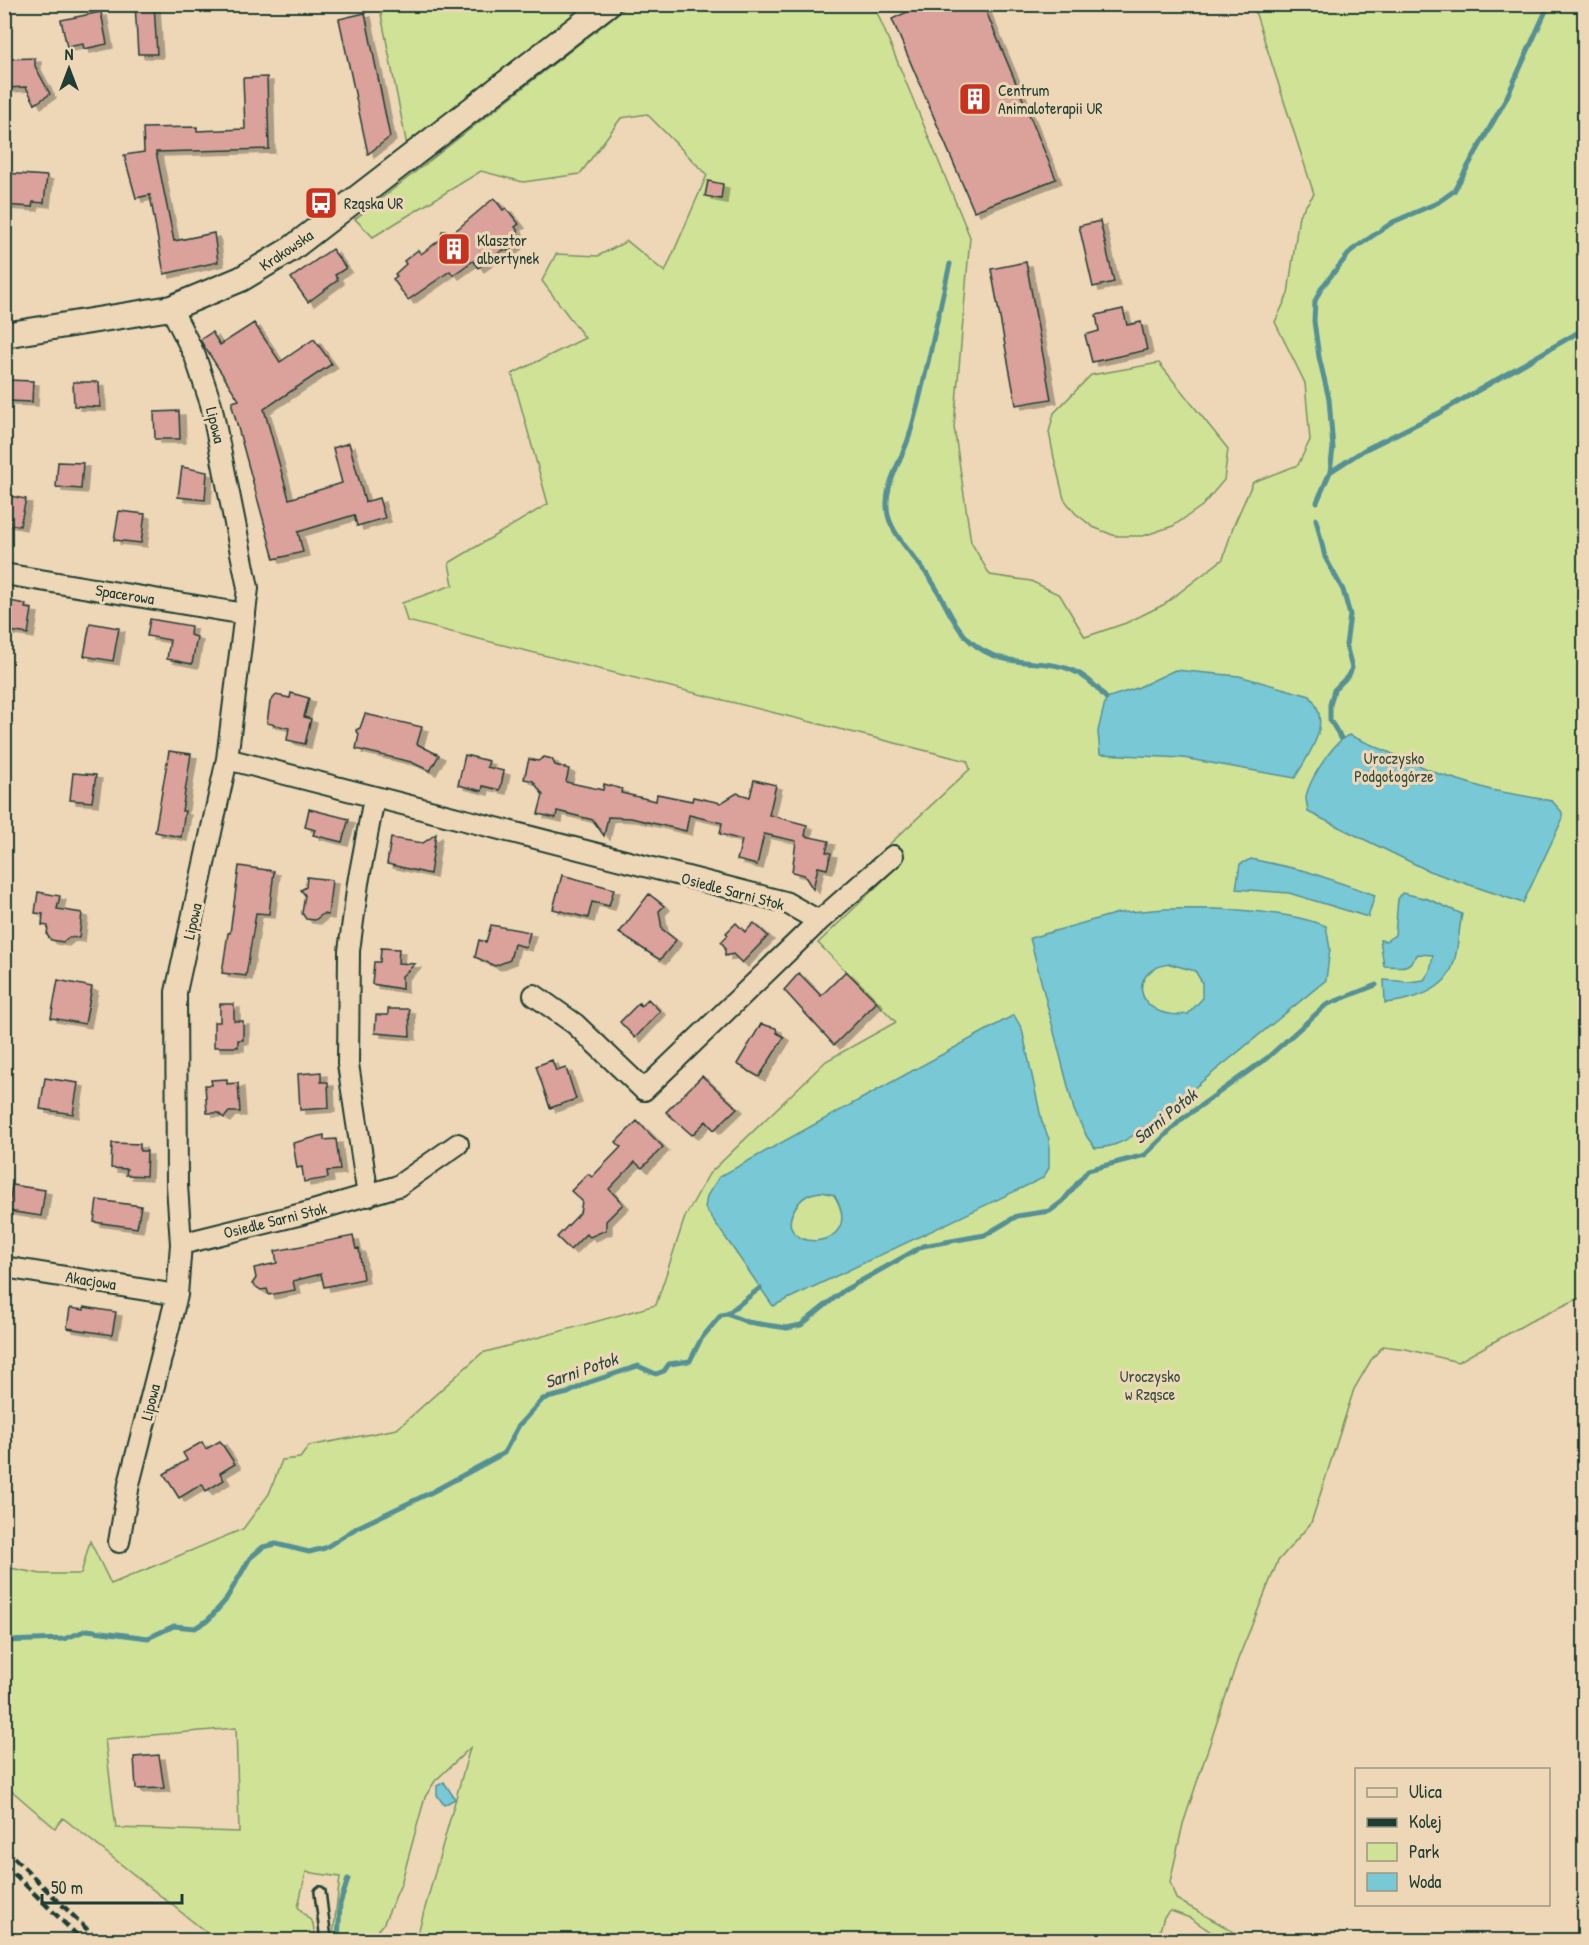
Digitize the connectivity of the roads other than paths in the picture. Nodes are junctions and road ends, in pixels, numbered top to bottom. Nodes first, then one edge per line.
1 (608, 4) edge
2 (171, 308) junction
3 (4, 335) edge
4 (4, 574) edge
5 (245, 614) junction
6 (227, 759) junction
7 (374, 798) junction
8 (893, 856) dead end
9 (819, 921) junction
10 (534, 995) dead end
11 (458, 1144) dead end
12 (368, 1196) junction
13 (181, 1244) junction
14 (4, 1267) edge
15 (177, 1295) junction
16 (119, 1542) dead end
17 (320, 1892) dead end
18 (326, 1941) edge

1 - 2 street, Krakowska
2 - 3 street, Krakowska
2 - 5 street, Lipowa
4 - 5 street, Spacerowa
5 - 6 street, Lipowa
6 - 7 street, Osiedle Sarni Stok
6 - 13 street, Lipowa
7 - 9 street, Osiedle Sarni Stok
7 - 12 street
8 - 9 street
9 - 10 street
11 - 12 street, Osiedle Sarni Stok
12 - 13 street, Osiedle Sarni Stok
13 - 15 street, Lipowa
14 - 15 street, Akacjowa
15 - 16 street, Lipowa
17 - 18 lane

